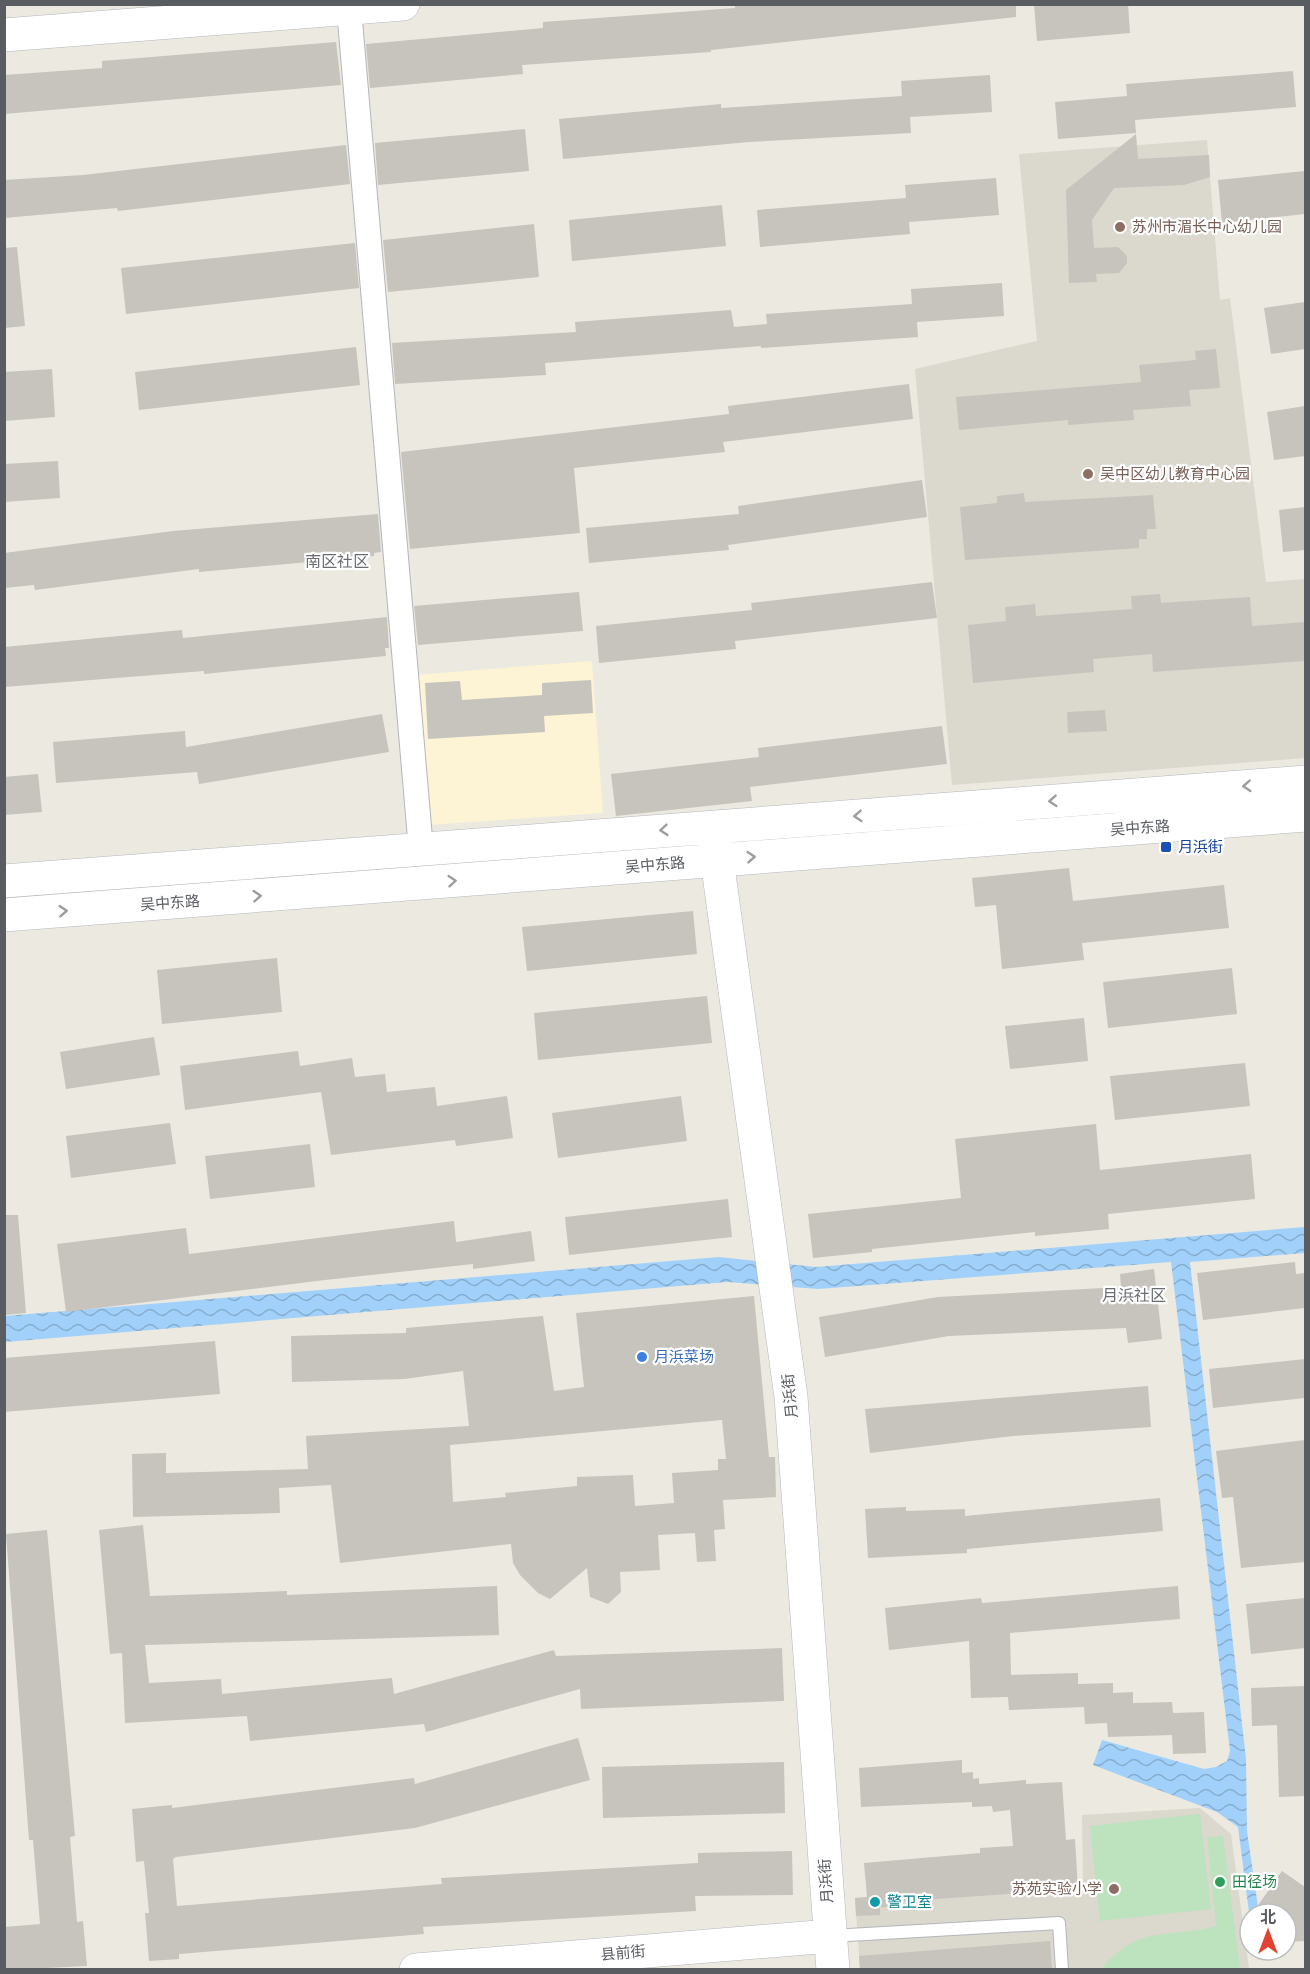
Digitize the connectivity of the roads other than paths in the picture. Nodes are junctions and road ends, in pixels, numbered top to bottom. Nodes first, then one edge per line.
1 (403, 4) edge
2 (349, 9) junction
3 (4, 35) edge
4 (1305, 782) edge
5 (1305, 815) edge
6 (713, 826) junction
7 (421, 850) junction
8 (716, 860) junction
9 (4, 881) edge
10 (4, 915) edge
11 (830, 1936) junction
12 (416, 1970) edge
13 (833, 1970) edge
14 (1062, 1970) edge

1 - 2 main road
2 - 3 main road
2 - 7 street
4 -> 6 main road
8 -> 5 main road, 吴中东路
6 -> 7 main road
6 - 8 main road, 月浜街
7 - 9 main road
10 -> 8 main road, 吴中东路
8 - 11 main road, 月浜街
11 - 12 main road, 县前街
11 - 13 main road, 月浜街
11 - 14 lane

